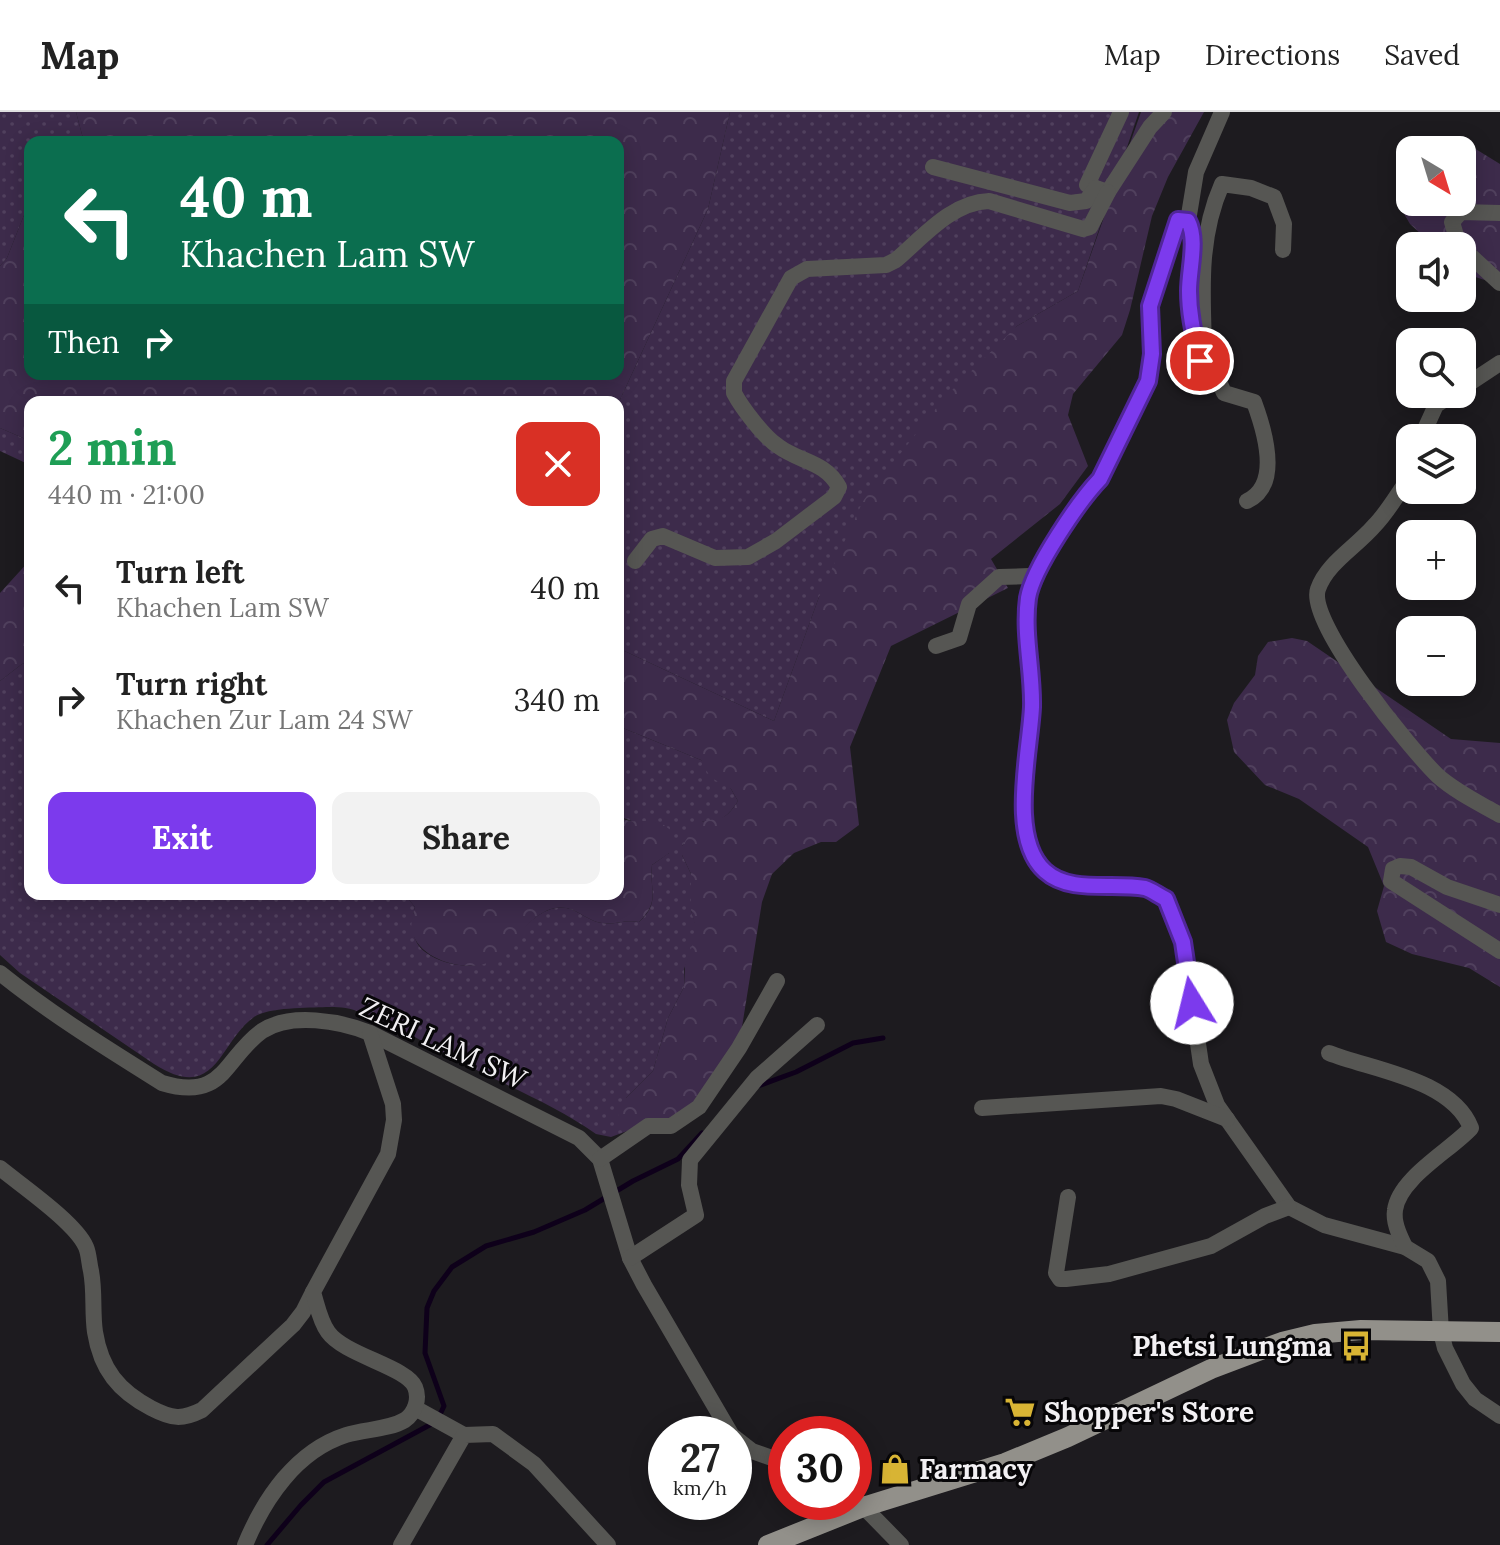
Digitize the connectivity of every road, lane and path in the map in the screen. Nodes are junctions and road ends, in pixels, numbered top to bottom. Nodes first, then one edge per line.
1 (1121, 112) edge
2 (1164, 112) edge
3 (1222, 112) edge
4 (933, 167) dead end
5 (1102, 190) junction
6 (1500, 213) edge
7 (1188, 221) junction
8 (1456, 232) edge
9 (1283, 250) dead end
10 (1476, 261) edge
11 (1500, 283) edge
12 (1197, 347) junction
13 (1500, 363) edge
14 (1476, 379) edge
15 (1396, 496) edge
16 (1247, 501) dead end
17 (635, 561) dead end
18 (1035, 579) junction
19 (936, 646) dead end
20 (1500, 815) edge
21 (1500, 905) edge
22 (1500, 951) edge
23 (0, 973) edge
24 (777, 981) dead end
25 (817, 1025) dead end
26 (370, 1033) junction
27 (1329, 1053) dead end
28 (982, 1108) dead end
29 (1227, 1119) junction
30 (600, 1159) junction
31 (0, 1168) edge
32 (1068, 1197) dead end
33 (1293, 1209) junction
34 (1405, 1247) junction
35 (630, 1258) junction
36 (1167, 1266) dead end
37 (313, 1292) junction
38 (1441, 1332) junction
39 (1500, 1332) edge
40 (423, 1412) junction
41 (721, 1416) edge
42 (1500, 1416) edge
43 (457, 1431) junction
44 (872, 1499) edge
45 (872, 1515) edge
46 (821, 1520) edge
47 (245, 1545) edge
48 (401, 1545) edge
49 (608, 1545) edge
50 (768, 1545) edge
51 (901, 1545) edge

1 - 5 street
2 - 5 street
3 - 7 street
4 - 5 street
5 - 17 street
6 - 8 street
7 - 12 street
7 - 18 street
9 - 12 street
10 - 11 street
12 - 16 street
13 - 14 street
15 - 20 street
18 - 19 street
18 - 29 street
21 - 22 street
23 - 26 street, ZERI LAM SW
24 - 30 street
25 - 35 street
26 - 30 street, ZERI LAM SW
26 - 37 street
27 - 34 street
28 - 29 street
29 - 33 street
30 - 35 street
31 - 37 street
32 - 33 street
33 - 34 street
33 - 36 street
34 - 38 street
35 - 41 street
37 - 40 street
38 - 39 main road
38 - 42 street
38 - 44 main road
40 - 43 street
40 - 47 street
43 - 48 street
43 - 49 street
45 - 51 street
46 - 50 main road

